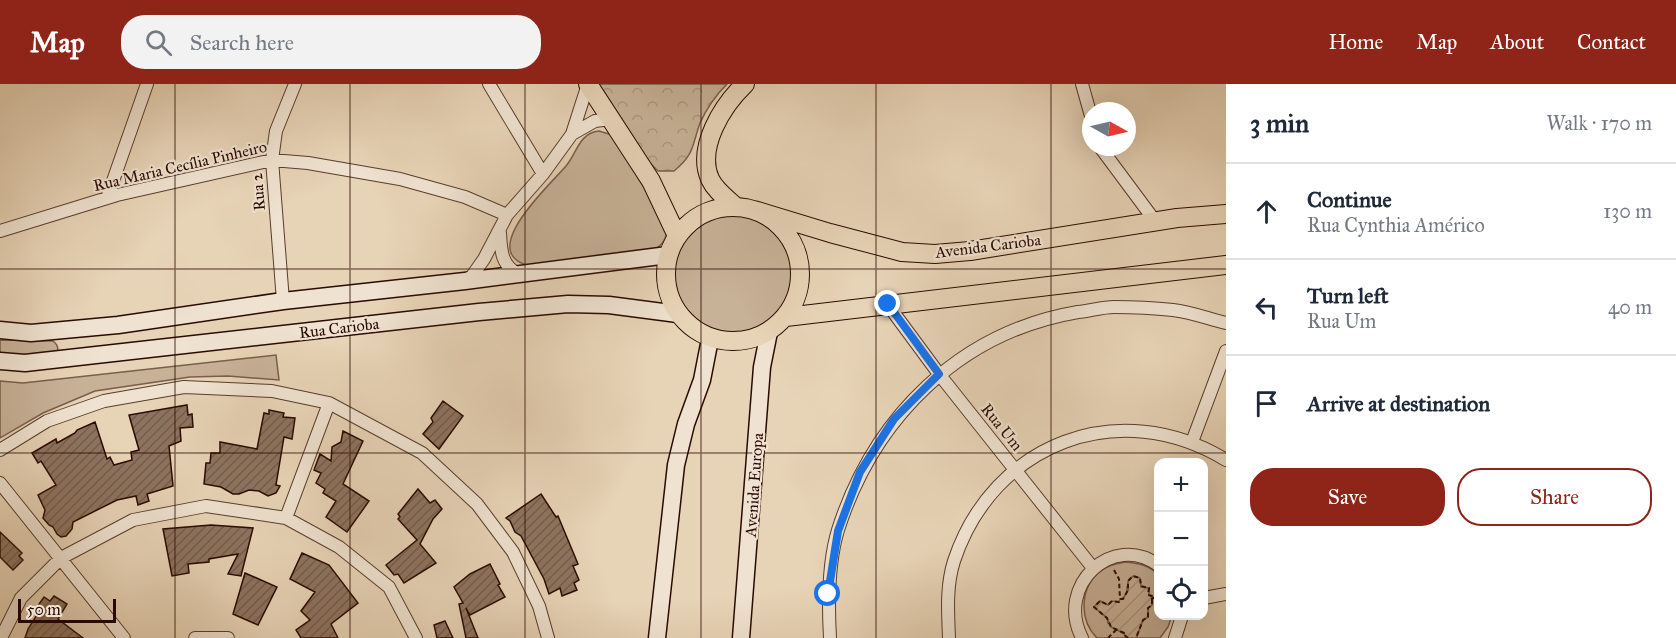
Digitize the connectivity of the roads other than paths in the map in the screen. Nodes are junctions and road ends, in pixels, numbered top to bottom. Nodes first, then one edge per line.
1 (147, 84) edge
2 (295, 84) edge
3 (489, 84) edge
4 (588, 84) edge
5 (745, 84) edge
6 (1082, 84) edge
7 (1087, 102) edge
8 (611, 119) junction
9 (572, 134) junction
10 (1107, 156) edge
11 (272, 160) junction
12 (543, 174) junction
13 (107, 198) junction
14 (735, 206) junction
15 (754, 210) junction
16 (1226, 214) edge
17 (507, 215) junction
18 (1155, 221) junction
19 (0, 231) edge
20 (500, 231) junction
21 (677, 236) junction
22 (668, 255) junction
23 (1226, 265) edge
24 (518, 274) junction
25 (465, 281) junction
26 (283, 301) junction
27 (888, 304) junction
28 (678, 314) junction
29 (786, 317) junction
30 (1226, 323) edge
31 (0, 330) edge
32 (58, 331) junction
33 (770, 332) junction
34 (710, 339) junction
35 (1226, 351) edge
36 (61, 359) junction
37 (0, 361) edge
38 (939, 374) junction
39 (329, 403) junction
40 (1192, 442) junction
41 (0, 450) edge
42 (1226, 460) edge
43 (1014, 469) junction
44 (0, 483) edge
45 (286, 518) junction
46 (61, 558) junction
47 (1154, 563) edge
48 (1093, 568) junction
49 (1226, 594) edge
50 (1208, 597) edge
51 (1180, 620) edge
52 (1, 638) edge
53 (124, 638) edge
54 (195, 638) edge
55 (228, 638) edge
56 (416, 638) edge
57 (548, 638) edge
58 (657, 638) edge
59 (741, 638) edge
60 (830, 638) edge
61 (950, 638) edge
62 (1082, 638) edge
63 (1175, 638) edge

1 - 13 street
2 - 11 street, Rua 2
3 - 12 street
4 - 8 main road
4 - 9 street
5 - 14 main road
6 - 7 street
8 - 9 street
8 - 21 main road
9 - 12 street
10 - 18 street
11 - 13 street, Rua Maria Cecília Pinheiro
11 - 17 street, Rua Maria Cecília Pinheiro
11 - 26 street, Rua 2
12 - 17 street
13 - 19 street, Rua Maria Cecília Pinheiro
14 - 15 main road
14 - 21 main road
15 - 18 main road, Avenida Carioba
15 - 29 main road
16 - 18 main road, Avenida Carioba
17 - 20 street
20 - 24 street
20 - 25 street
21 - 22 main road
22 - 24 main road, Rua Carioba
22 - 28 main road
23 - 27 main road
24 - 25 main road, Rua Carioba
25 - 26 main road, Rua Carioba
26 - 32 main road, Rua Carioba
27 - 29 main road
27 - 38 street, Rua Um
28 - 34 main road
28 - 36 main road, Rua Carioba
29 - 33 main road
30 - 38 street
31 - 32 main road, Rua Carioba
32 - 36 main road
33 - 34 main road
33 - 59 main road, Avenida Europa
34 - 58 main road
35 - 40 street
36 - 37 main road, Rua Carioba
38 - 43 street, Rua Um
38 - 60 street
39 - 41 street
39 - 45 street
39 - 57 street
40 - 42 street
40 - 43 street
43 - 48 street, Rua Um
43 - 61 street
44 - 46 street
45 - 46 street
45 - 56 street
46 - 52 street
46 - 53 street
47 - 48 street
48 - 62 street
49 - 50 street
51 - 63 street
54 - 55 street

